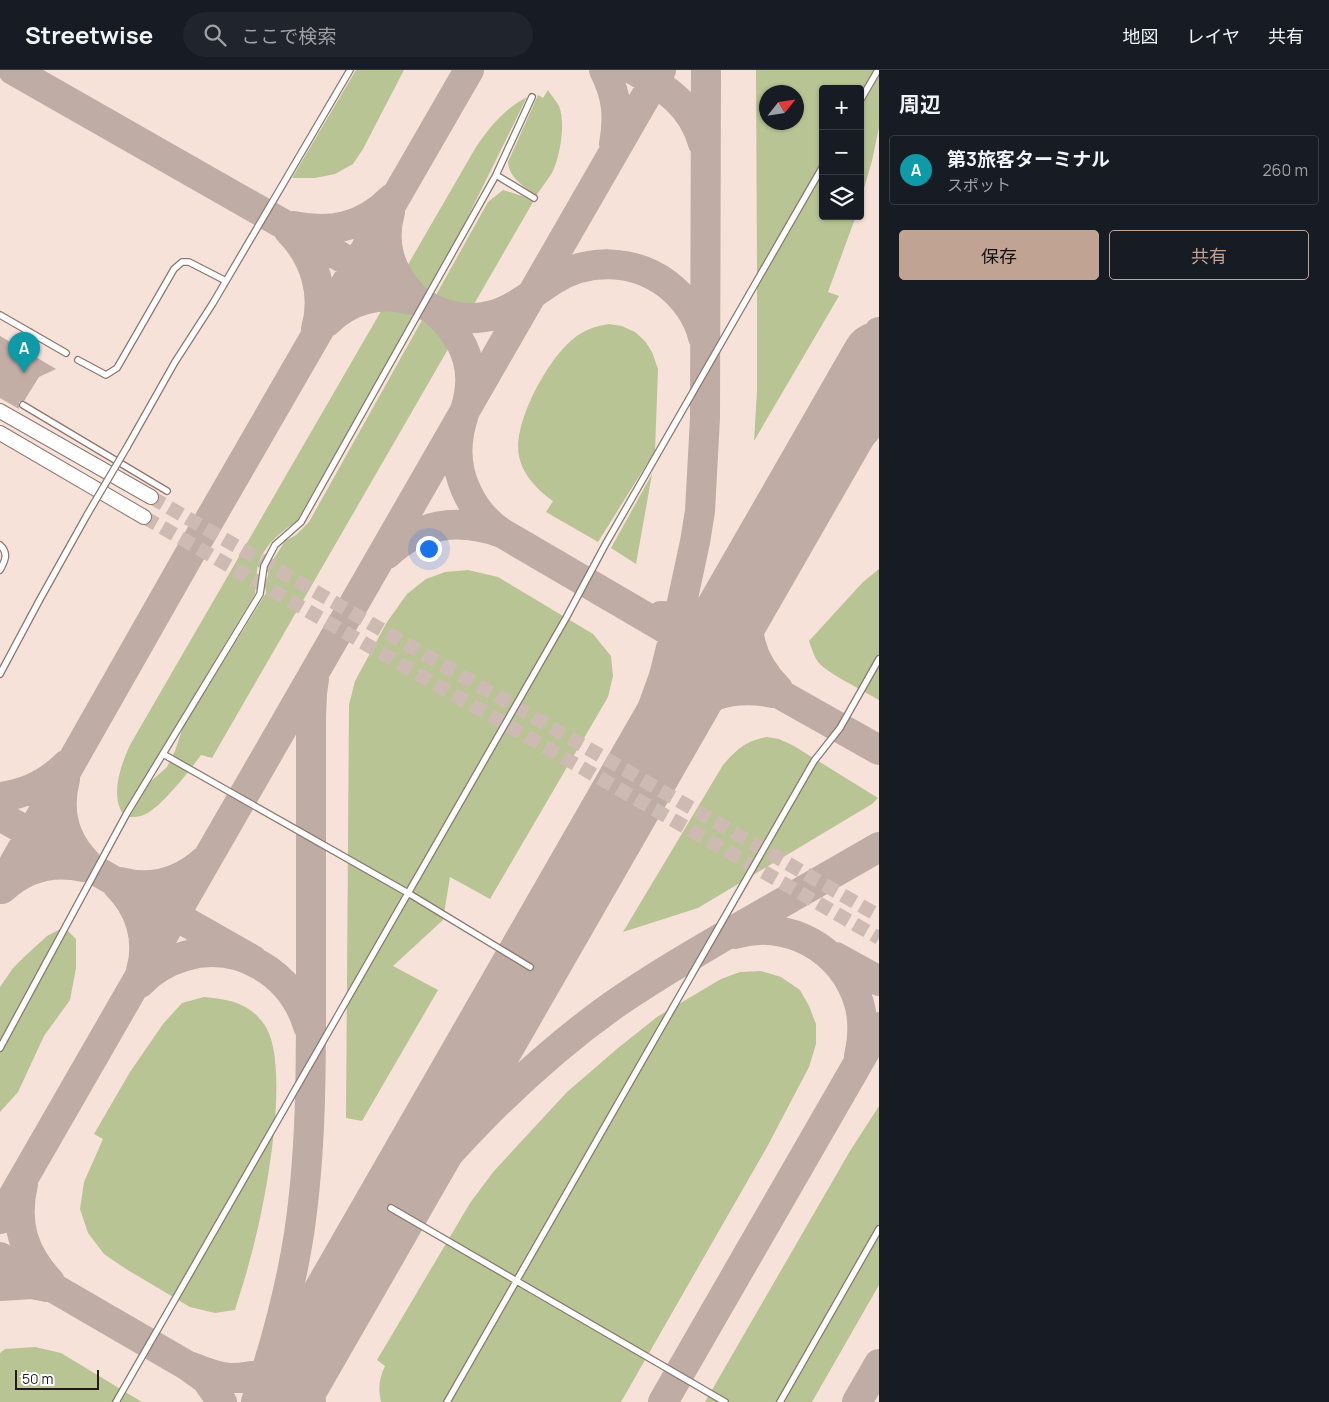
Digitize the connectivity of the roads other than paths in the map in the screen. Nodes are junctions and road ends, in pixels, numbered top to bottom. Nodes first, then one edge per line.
1 (350, 70) edge
2 (878, 70) edge
3 (864, 94) edge
4 (532, 98) dead end
5 (819, 173) edge
6 (496, 175) junction
7 (534, 198) dead end
8 (226, 281) junction
9 (0, 315) edge
10 (30, 332) junction
11 (21, 347) dead end
12 (66, 354) dead end
13 (78, 360) dead end
14 (23, 405) dead end
15 (0, 411) edge
16 (0, 433) edge
17 (167, 490) dead end
18 (152, 497) tunnel mouth
19 (144, 517) tunnel mouth
20 (0, 545) edge
21 (0, 570) edge
22 (879, 659) edge
23 (0, 674) edge
24 (163, 754) junction
25 (408, 893) junction
26 (530, 967) dead end
27 (0, 1048) edge
28 (391, 1208) dead end
29 (879, 1229) edge
30 (517, 1280) junction
31 (116, 1402) edge
32 (447, 1402) edge
33 (725, 1402) edge
34 (780, 1402) edge

1 - 8 lane
2 - 3 lane
4 - 6 lane
5 - 25 lane
6 - 7 lane
6 - 24 lane
8 - 13 lane
8 - 23 lane, bridge
9 - 10 lane
10 - 11 lane
10 - 12 lane
14 - 17 lane
15 - 18 street
16 - 19 street
20 - 21 lane
22 - 30 lane
24 - 25 lane
24 - 27 lane
25 - 26 lane
25 - 31 lane
28 - 30 lane
29 - 34 lane
30 - 32 lane
30 - 33 lane

